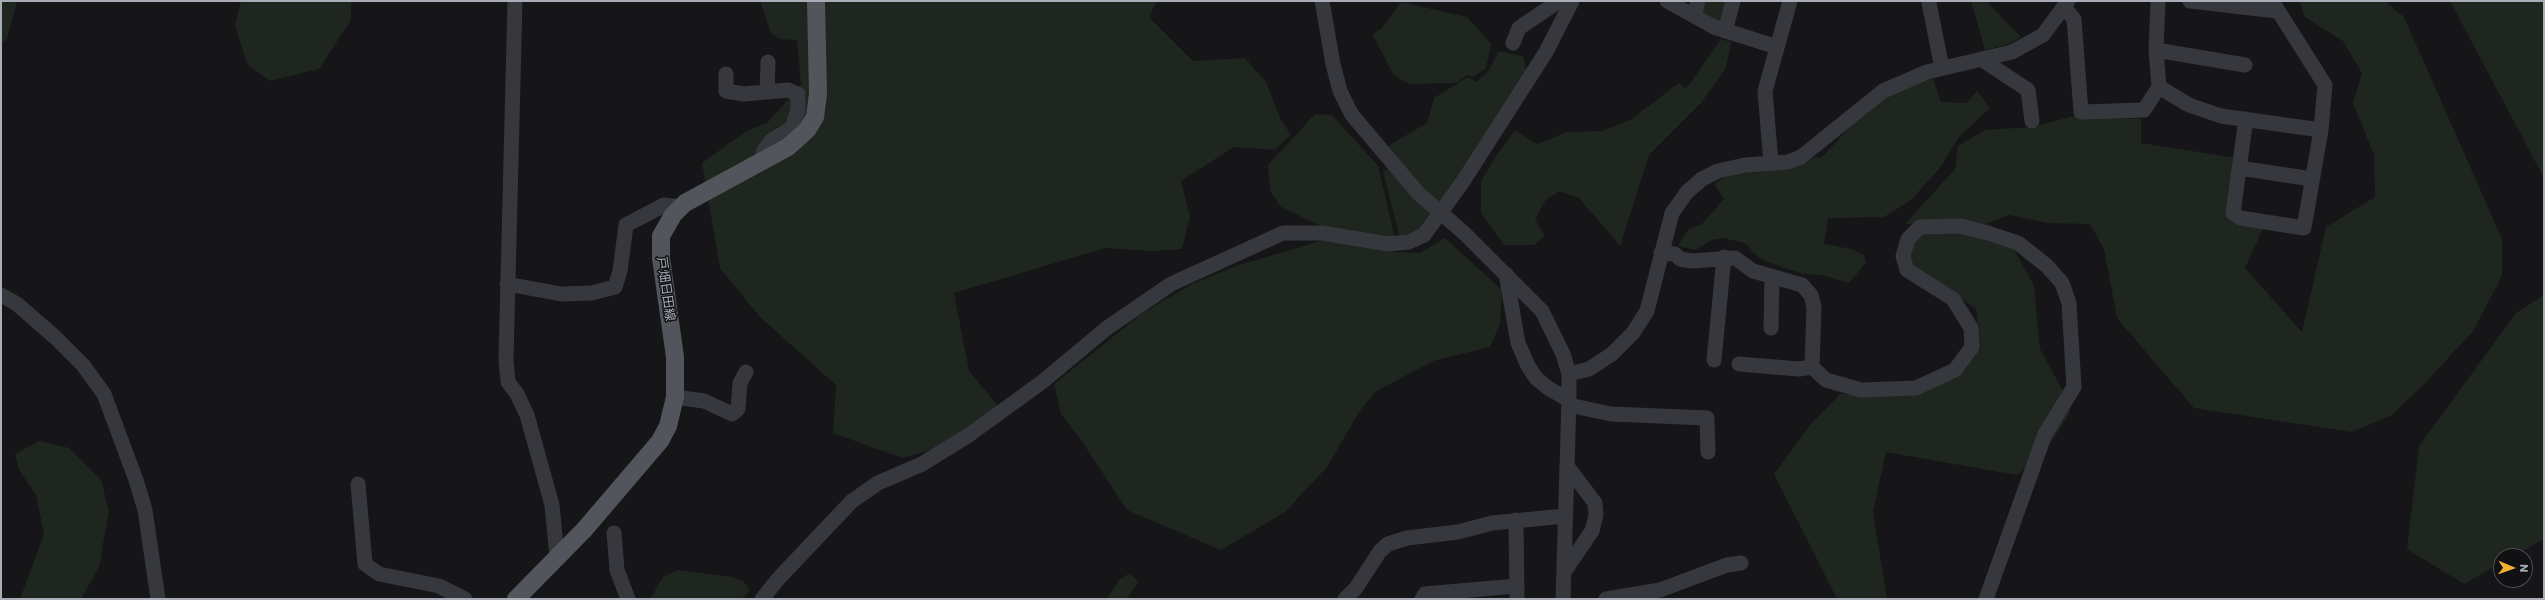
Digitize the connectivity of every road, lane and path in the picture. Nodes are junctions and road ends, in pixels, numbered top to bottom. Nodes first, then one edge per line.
1 (515, 1) edge
2 (816, 1) edge
3 (1322, 1) edge
4 (1559, 1) edge
5 (1572, 1) edge
6 (1667, 1) edge
7 (1698, 1) edge
8 (1733, 1) edge
9 (1790, 1) edge
10 (2158, 1) edge
11 (2190, 1) edge
12 (1929, 3) dead end
13 (2066, 4) edge
14 (2275, 6) edge
15 (1694, 16) junction
16 (1725, 31) junction
17 (1513, 43) dead end
18 (1777, 47) junction
19 (2156, 50) junction
20 (1981, 59) junction
21 (768, 62) dead end
22 (2245, 65) dead end
23 (1942, 68) junction
24 (726, 74) dead end
25 (2159, 87) junction
26 (767, 92) junction
27 (2246, 119) junction
28 (2032, 121) dead end
29 (2322, 130) junction
30 (762, 161) junction
31 (1771, 163) junction
32 (2239, 168) junction
33 (2312, 179) junction
34 (681, 207) junction
35 (1661, 253) junction
36 (1724, 257) junction
37 (1506, 274) junction
38 (1772, 276) junction
39 (507, 284) junction
40 (1, 295) edge
41 (1771, 328) dead end
42 (1714, 360) dead end
43 (1739, 364) dead end
44 (1812, 367) junction
45 (746, 372) dead end
46 (1569, 374) junction
47 (675, 398) junction
48 (1569, 402) junction
49 (1708, 452) dead end
50 (1567, 466) junction
51 (358, 484) dead end
52 (1565, 516) junction
53 (1516, 520) junction
54 (614, 533) dead end
55 (557, 557) junction
56 (1741, 563) dead end
57 (1563, 573) junction
58 (1517, 592) edge
59 (1486, 593) edge
60 (158, 599) edge
61 (465, 599) edge
62 (516, 599) edge
63 (628, 599) edge
64 (762, 599) edge
65 (1345, 599) edge
66 (1422, 599) edge
67 (1563, 599) edge
68 (1606, 599) edge
69 (1986, 599) edge

1 - 39 street
2 - 30 main road, 戸畑日田線
3 - 37 street
4 - 17 street
5 - 64 street, bridge
6 - 15 street
7 - 15 street
8 - 16 street
9 - 18 street
10 - 19 street
11 - 14 street
12 - 23 street
13 - 20 street
13 - 25 street
14 - 29 street
15 - 16 street
16 - 18 street
18 - 31 street
19 - 22 street
19 - 25 street
20 - 23 street
20 - 28 street
21 - 26 street
23 - 31 street
24 - 26 street
25 - 27 street
26 - 30 street
27 - 29 street
27 - 32 street
29 - 33 street
30 - 34 main road, 戸畑日田線
31 - 35 street
32 - 33 street
32 - 33 street
34 - 39 street
34 - 47 main road, 戸畑日田線
35 - 36 street
35 - 46 street
36 - 38 street
36 - 42 street
37 - 46 street
37 - 48 street
38 - 41 street
38 - 44 street
39 - 55 street
40 - 60 street
43 - 44 street
44 - 69 street
45 - 47 street
46 - 48 street
47 - 55 main road, 戸畑日田線
48 - 49 street
48 - 50 street
50 - 52 street
50 - 57 street
51 - 61 street
52 - 53 street
52 - 57 street
53 - 58 street
53 - 65 street
54 - 63 street
55 - 62 main road, 戸畑日田線
56 - 68 street
57 - 67 street
58 - 59 street
59 - 66 street

